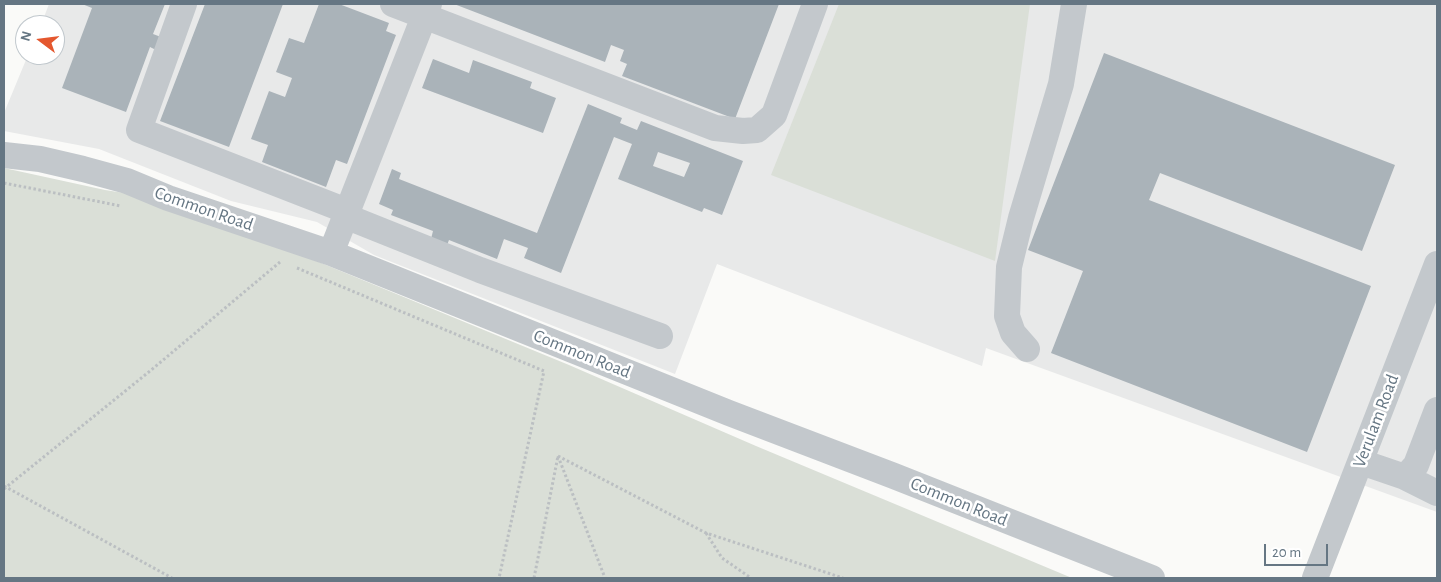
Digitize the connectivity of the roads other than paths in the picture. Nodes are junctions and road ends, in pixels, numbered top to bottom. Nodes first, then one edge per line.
1 (184, 4) edge
2 (393, 4) edge
3 (815, 4) edge
4 (1074, 4) edge
5 (427, 10) edge
6 (4, 155) edge
7 (346, 214) junction
8 (331, 252) junction
9 (1437, 264) edge
10 (1429, 312) edge
11 (660, 336) dead end
12 (1028, 349) dead end
13 (1437, 410) edge
14 (1361, 462) junction
15 (1405, 477) junction
16 (1437, 493) edge
17 (1152, 578) edge
18 (1315, 578) edge

1 - 7 street
2 - 5 street
3 - 5 street
4 - 12 street
5 - 7 street
6 - 8 street, Common Road
7 - 8 street
7 - 11 street
8 - 17 street, Common Road
9 - 10 street, Verulam Road
10 - 14 street, Verulam Road
13 - 15 street
14 - 15 street
14 - 18 street, Verulam Road
15 - 16 street

